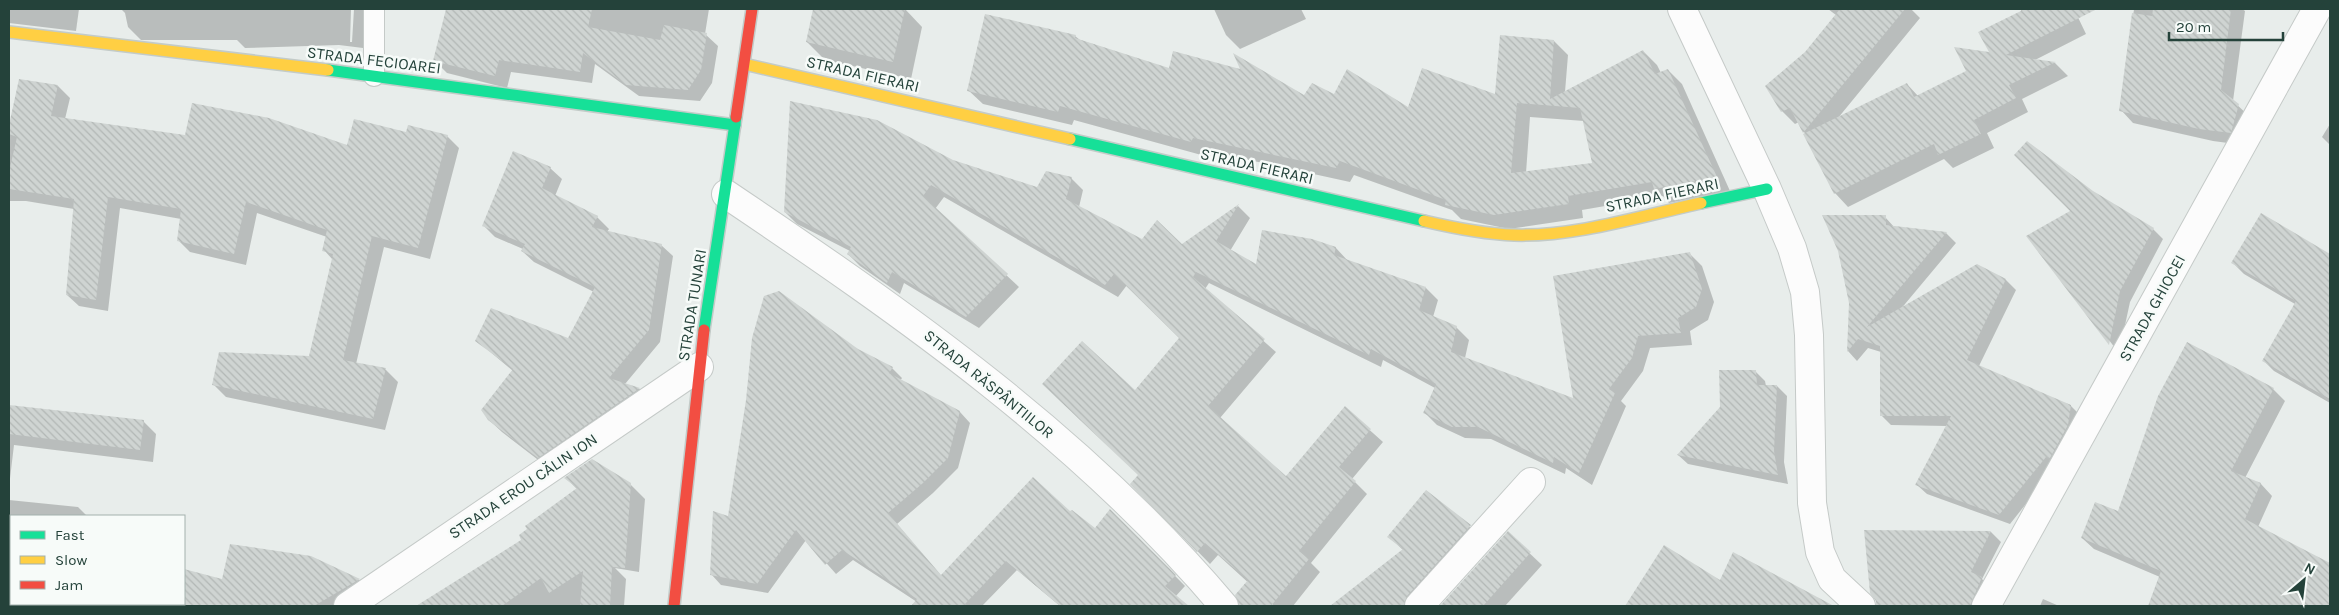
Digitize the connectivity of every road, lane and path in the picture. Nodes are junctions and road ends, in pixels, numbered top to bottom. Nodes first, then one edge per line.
1 (374, 9) edge
2 (752, 9) edge
3 (1682, 9) edge
4 (2317, 9) edge
5 (9, 32) edge
6 (744, 64) junction
7 (374, 76) junction
8 (735, 125) junction
9 (1767, 189) junction
10 (726, 194) junction
11 (699, 366) junction
12 (1531, 482) dead end
13 (348, 606) edge
14 (674, 606) edge
15 (1224, 606) edge
16 (1420, 606) edge
17 (1861, 606) edge
18 (1986, 606) edge

1 - 7 lane
2 - 6 street, STRADA TUNARI
3 - 9 street
4 - 18 street, STRADA GHIOCEI
5 - 7 street, STRADA FECIOAREI
6 - 8 street, STRADA TUNARI
6 - 9 street, STRADA FIERARI
7 - 8 street, STRADA FECIOAREI
8 - 10 street, STRADA TUNARI
9 - 17 street
10 - 11 street, STRADA TUNARI
10 - 15 street, STRADA RĂSPÂNTIILOR
11 - 13 street, STRADA EROU CĂLIN ION
11 - 14 street, STRADA TUNARI
12 - 16 street

